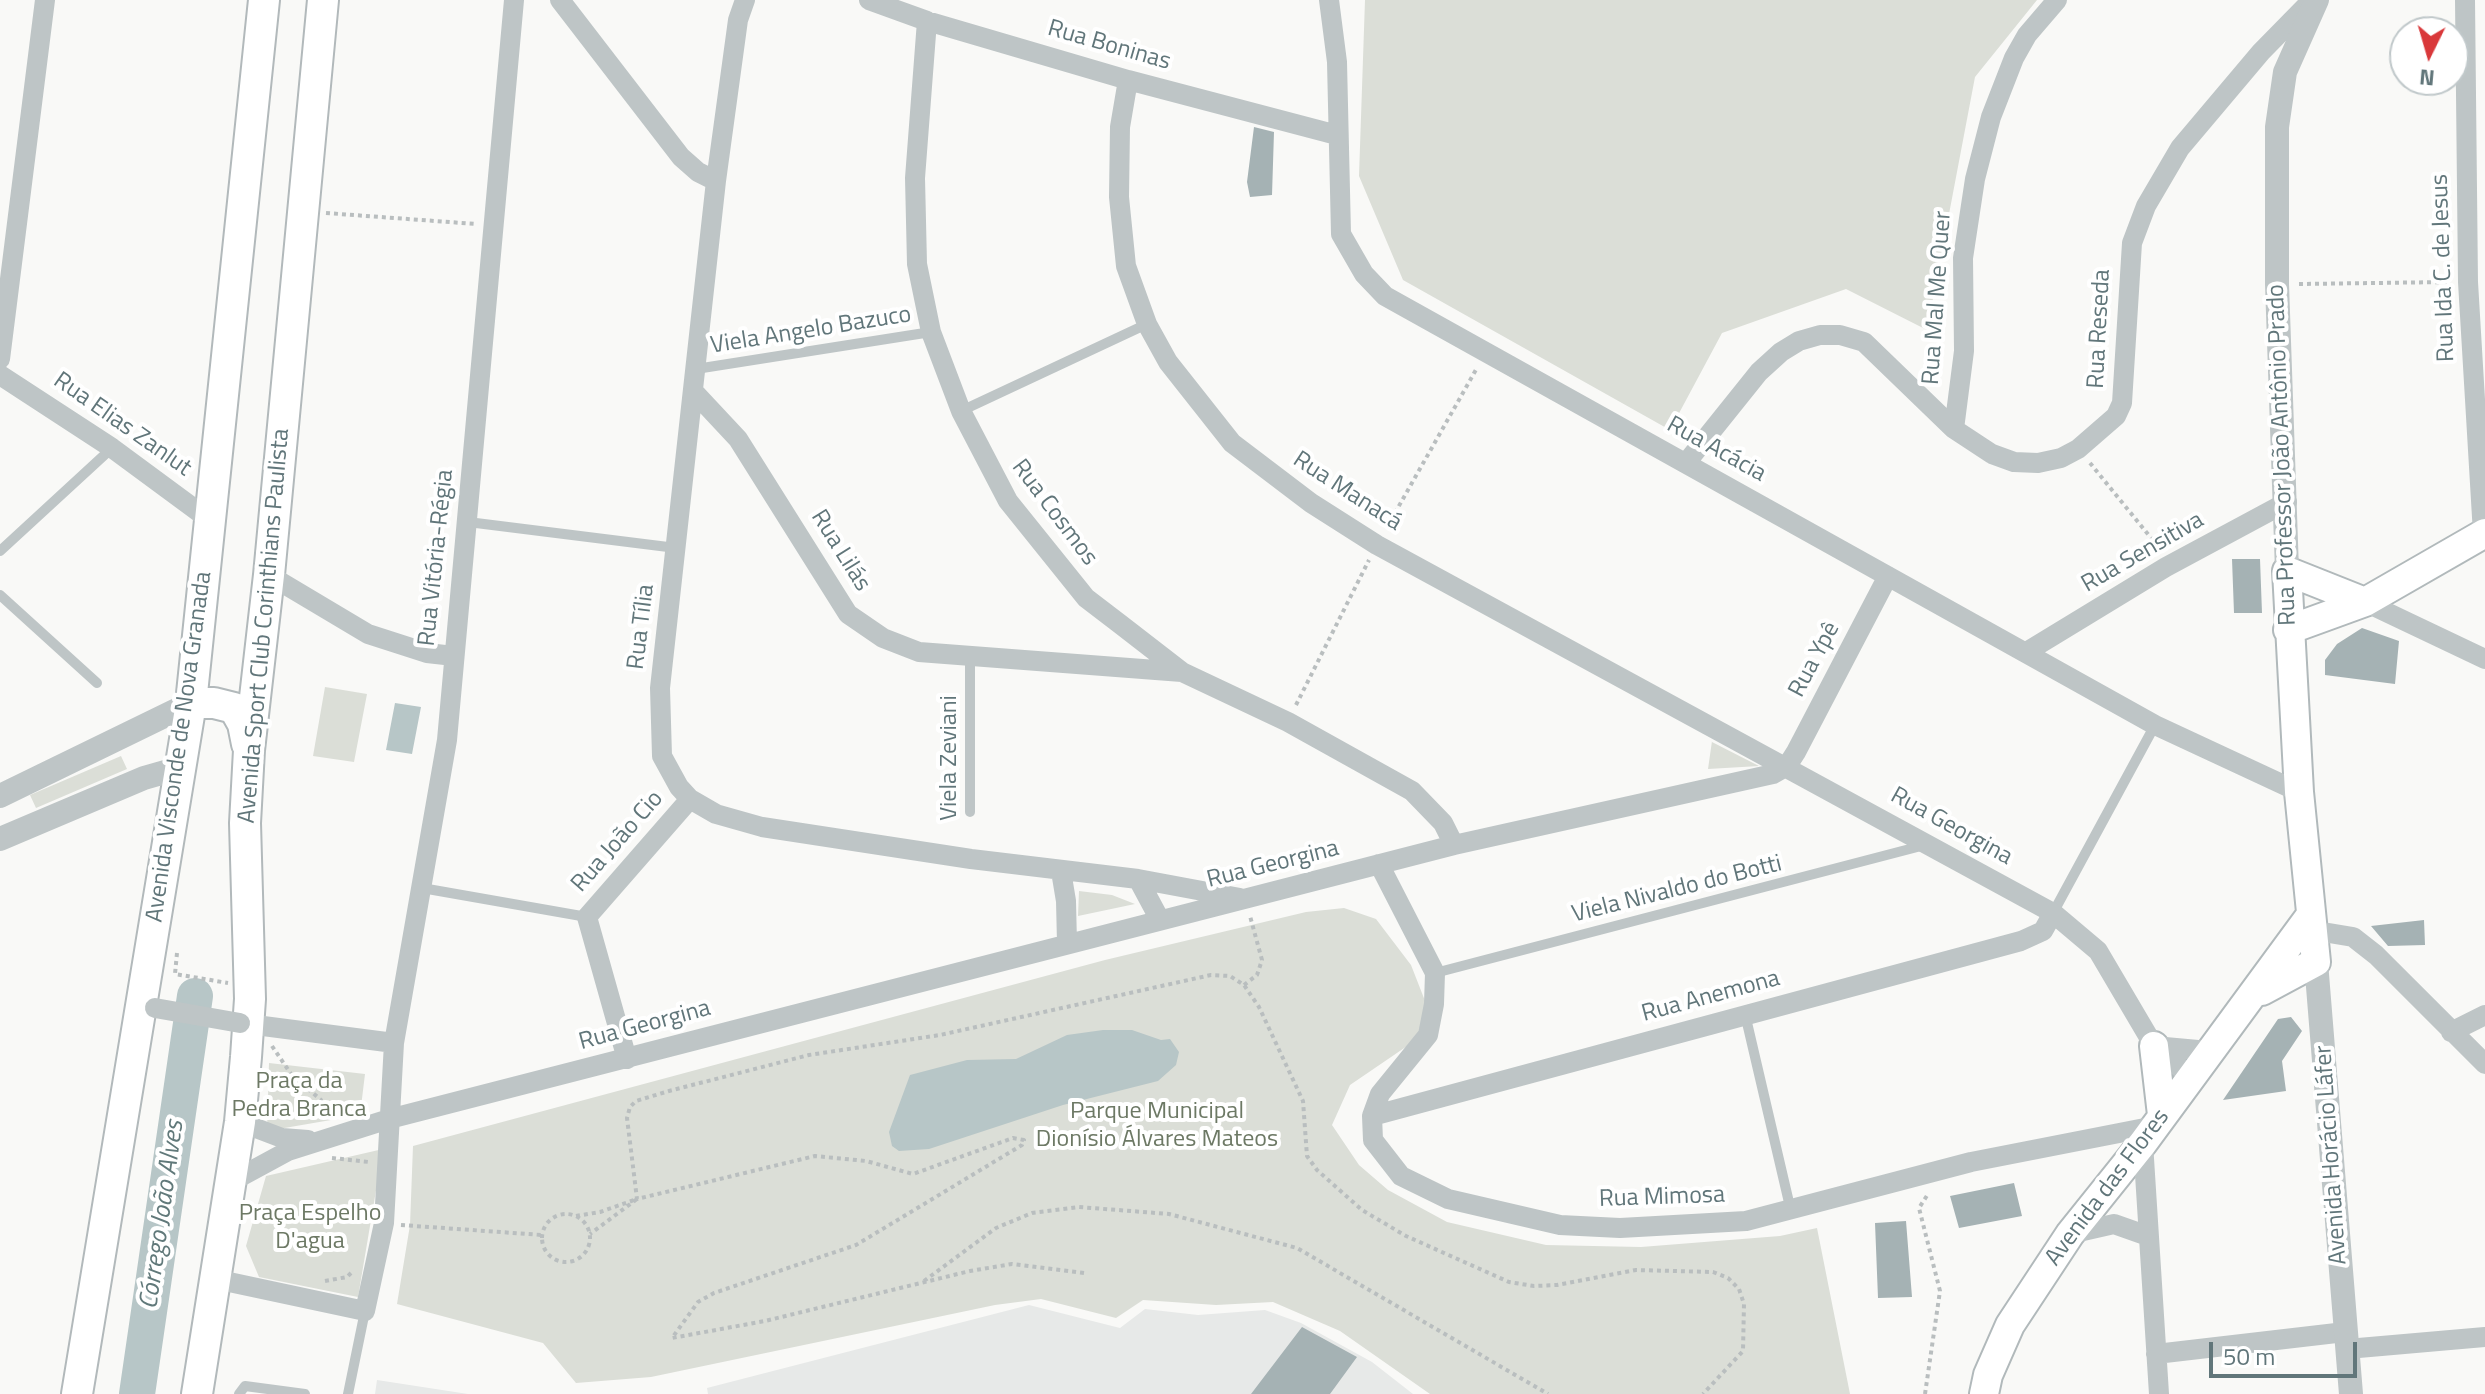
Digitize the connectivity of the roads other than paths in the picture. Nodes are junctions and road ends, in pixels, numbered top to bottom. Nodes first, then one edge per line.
1 (45, 0) edge
2 (264, 0) edge
3 (323, 0) edge
4 (514, 0) edge
5 (560, 0) edge
6 (745, 0) edge
7 (869, 0) edge
8 (1329, 0) edge
9 (2057, 0) edge
10 (2315, 0) edge
11 (2465, 0) edge
12 (927, 21) junction
13 (1128, 80) junction
14 (1337, 135) junction
15 (716, 181) junction
16 (6, 262) edge
17 (2478, 317) edge
18 (1147, 324) junction
19 (931, 332) junction
20 (0, 359) edge
21 (696, 369) junction
22 (0, 375) edge
23 (695, 393) junction
24 (961, 411) junction
25 (1954, 429) junction
26 (112, 448) junction
27 (1686, 463) junction
28 (2287, 502) junction
29 (211, 521) junction
30 (468, 522) junction
31 (2484, 533) edge
32 (677, 548) junction
33 (0, 551) edge
34 (2287, 571) junction
35 (269, 575) junction
36 (1888, 576) junction
37 (0, 595) edge
38 (2365, 602) junction
39 (2288, 630) junction
40 (2028, 651) junction
41 (454, 656) junction
42 (970, 657) junction
43 (2485, 659) edge
44 (1182, 672) junction
45 (97, 683) dead end
46 (191, 703) junction
47 (2155, 725) junction
48 (249, 750) junction
49 (1787, 766) junction
50 (179, 768) junction
51 (2299, 792) junction
52 (0, 796) edge
53 (690, 799) junction
54 (970, 812) dead end
55 (0, 839) edge
56 (1927, 844) junction
57 (1454, 845) junction
58 (1379, 864) junction
59 (1061, 871) junction
60 (1138, 879) junction
61 (422, 888) junction
62 (1244, 899) junction
63 (2053, 913) junction
64 (587, 917) junction
65 (1160, 920) junction
66 (2313, 939) junction
67 (1067, 943) junction
68 (1435, 973) junction
69 (2254, 995) junction
70 (148, 1007) junction
71 (1745, 1014) junction
72 (2485, 1015) edge
73 (252, 1030) junction
74 (2451, 1032) junction
75 (394, 1043) junction
76 (2154, 1046) junction
77 (2209, 1051) junction
78 (627, 1059) junction
79 (2485, 1064) edge
80 (2190, 1076) junction
81 (1372, 1116) junction
82 (389, 1119) junction
83 (240, 1122) junction
84 (2153, 1128) junction
85 (322, 1139) junction
86 (229, 1183) junction
87 (1791, 1211) junction
88 (2070, 1234) junction
89 (2148, 1236) junction
90 (215, 1279) junction
91 (365, 1311) junction
92 (2485, 1337) edge
93 (2346, 1340) junction
94 (2156, 1354) junction
95 (77, 1394) edge
96 (197, 1394) edge
97 (239, 1394) edge
98 (305, 1394) edge
99 (348, 1394) edge
100 (1984, 1394) edge
101 (2159, 1394) edge
102 (2351, 1394) edge

1 - 16 street
2 - 29 main road, Avenida Visconde de Nova Granada
3 - 35 main road, Avenida Sport Club Corinthians Paulista
4 - 30 street, Rua Vitória-Régia
5 - 15 street
6 - 15 street, Rua Tília
7 - 12 street, Rua Boninas
8 - 14 street, Rua Acácia
9 - 25 street, Rua Mal Me Quer
10 - 25 street, Rua Reseda
10 - 28 street, Rua Professor João Antônio Prado
11 - 17 street, Rua Ida C. de Jesus
12 - 13 street, Rua Boninas
12 - 19 street, Rua Cosmos
13 - 14 street, Rua Boninas
13 - 18 street, Rua Manacá
14 - 27 street, Rua Acácia
15 - 21 street, Rua Tília
16 - 20 street
17 - 31 street, Rua Ida C. de Jesus
18 - 24 lane
18 - 49 street, Rua Manacá
19 - 21 lane, Viela Angelo Bazuco
19 - 24 street, Rua Cosmos
21 - 23 street, Rua Tília
22 - 26 street, Rua Elias Zanlut
23 - 32 street, Rua Tília
23 - 42 street, Rua Lilás
24 - 44 street, Rua Cosmos
25 - 27 street, Rua Reseda
26 - 29 street, Rua Elias Zanlut
26 - 33 lane
27 - 36 street, Rua Acácia
28 - 34 street, Rua Professor João Antônio Prado
28 - 40 street, Rua Sensitiva
29 - 46 main road, Avenida Visconde de Nova Granada
30 - 32 lane
30 - 41 street, Rua Vitória-Régia
31 - 38 main road
32 - 53 street, Rua Tília
34 - 38 main road
34 - 39 main road, Rua Professor João Antônio Prado
35 - 41 street
35 - 48 main road, Avenida Sport Club Corinthians Paulista
36 - 40 street, Rua Acácia
36 - 49 street, Rua Ypê
37 - 45 lane
38 - 39 main road
38 - 43 street
39 - 51 main road, Rua Professor João Antônio Prado
40 - 47 street, Rua Acácia
41 - 61 street, Rua Vitória-Régia
42 - 44 street, Rua Lilás
42 - 54 lane, Viela Zeviani
44 - 57 street, Rua Cosmos
46 - 48 main road
46 - 50 main road, Avenida Visconde de Nova Granada
46 - 52 street
47 - 51 street, Rua Acácia
47 - 63 lane
48 - 73 main road, Avenida Sport Club Corinthians Paulista
49 - 56 street, Rua Georgina
49 - 57 street, Rua Georgina
50 - 55 street
50 - 70 main road, Avenida Visconde de Nova Granada
51 - 66 main road, Rua Professor João Antônio Prado
53 - 59 street
53 - 64 street, Rua João Cio
56 - 63 street, Rua Georgina
56 - 68 lane, Viela Nivaldo do Botti
57 - 58 street, Rua Georgina
58 - 62 street, Rua Georgina
58 - 68 street
59 - 60 street
59 - 67 street
60 - 62 street
60 - 65 street
61 - 64 lane
61 - 75 street, Rua Vitória-Régia
62 - 65 street, Rua Georgina
63 - 71 street, Rua Anemona
63 - 76 street, Rua Georgina
64 - 78 street, Rua João Cio
65 - 67 street, Rua Georgina
66 - 69 main road, Avenida das Flores
66 - 69 main road, Avenida das Flores
66 - 74 street
66 - 93 street, Avenida Horácio Láfer
67 - 78 street, Rua Georgina
68 - 81 street
69 - 77 main road, Avenida das Flores
70 - 73 street, bridge
70 - 95 main road, Avenida Visconde de Nova Granada
71 - 81 street, Rua Anemona
71 - 87 lane
72 - 74 street
73 - 75 street
73 - 83 main road, Avenida Sport Club Corinthians Paulista
74 - 79 street
75 - 82 street, Rua Vitória-Régia
76 - 77 street
76 - 80 street, Rua Georgina
76 - 84 main road
77 - 80 main road, Avenida das Flores
78 - 82 street, Rua Georgina
80 - 84 main road, Avenida das Flores
81 - 87 street, Rua Mimosa
82 - 85 street, Rua Georgina
82 - 91 street, Rua Vitória-Régia
83 - 85 street, Rua Georgina
83 - 86 main road, Avenida Sport Club Corinthians Paulista
84 - 87 street, Rua Mimosa
84 - 88 main road, Avenida das Flores
84 - 89 street
85 - 86 street, Rua Georgina
86 - 90 main road, Avenida Sport Club Corinthians Paulista
88 - 89 street
88 - 100 main road, Avenida das Flores
89 - 94 street
90 - 91 street
90 - 96 main road, Avenida Sport Club Corinthians Paulista
91 - 99 lane
92 - 93 street
93 - 94 street
93 - 102 street, Avenida Horácio Láfer
94 - 101 street
97 - 98 lane

